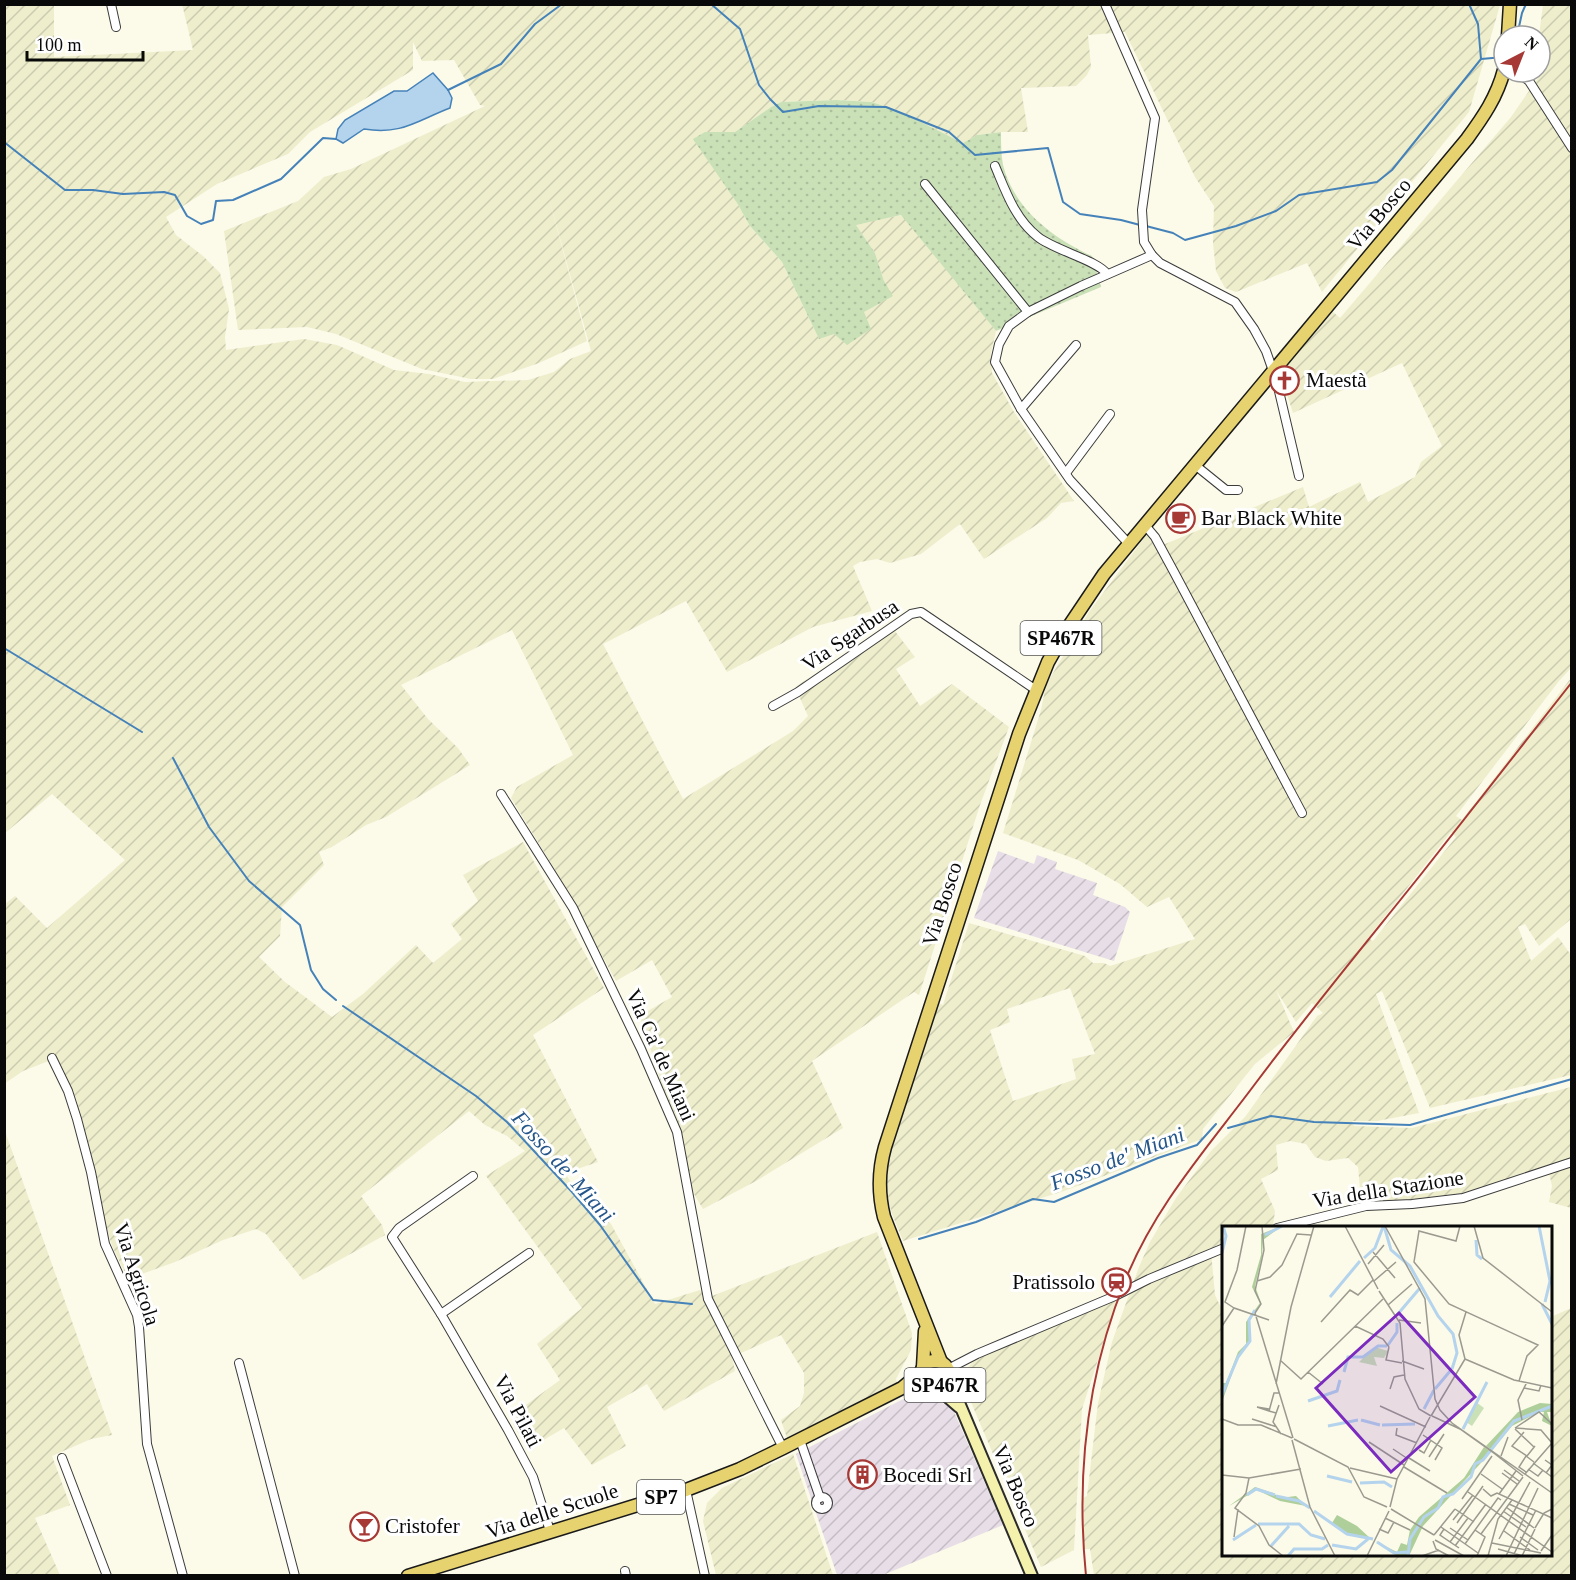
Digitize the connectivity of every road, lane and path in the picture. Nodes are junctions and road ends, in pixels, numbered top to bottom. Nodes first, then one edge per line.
1 (111, 4) edge
2 (1105, 4) edge
3 (1510, 4) edge
4 (1509, 24) edge
5 (116, 27) dead end
6 (1500, 84) edge
7 (1531, 84) edge
8 (1572, 148) edge
9 (995, 166) dead end
10 (926, 184) dead end
11 (1152, 255) junction
12 (1107, 274) junction
13 (1028, 312) junction
14 (1076, 345) dead end
15 (1272, 373) junction
16 (1021, 409) junction
17 (1110, 414) dead end
18 (1195, 465) junction
19 (1066, 473) junction
20 (1299, 476) dead end
21 (1238, 490) dead end
22 (1144, 524) junction
23 (1128, 543) junction
24 (1036, 690) junction
25 (774, 706) dead end
26 (501, 794) dead end
27 (1302, 813) dead end
28 (52, 1058) dead end
29 (1572, 1162) edge
30 (473, 1176) dead end
31 (1282, 1226) edge
32 (1222, 1249) edge
33 (529, 1252) dead end
34 (441, 1314) junction
35 (923, 1321) junction
36 (239, 1363) dead end
37 (922, 1370) junction
38 (946, 1370) junction
39 (902, 1388) junction
40 (932, 1389) junction
41 (964, 1412) junction
42 (800, 1440) junction
43 (783, 1448) junction
44 (62, 1458) dead end
45 (686, 1490) junction
46 (820, 1498) dead end
47 (550, 1531) junction
48 (107, 1575) edge
49 (183, 1575) edge
50 (295, 1575) edge
51 (408, 1575) edge
52 (705, 1575) edge
53 (1032, 1575) edge

1 - 5 street
2 - 11 street
3 - 4 main road
6 - 15 main road, Via Bosco / SP467R
7 - 8 street
9 - 12 street
10 - 13 street
11 - 12 street
11 - 15 street
12 - 13 street
13 - 16 street
14 - 16 street
15 - 18 main road, Via Bosco / SP467R
15 - 20 street
16 - 19 street
17 - 19 street
18 - 21 street
18 - 22 main road, Via Bosco / SP467R
19 - 23 street
22 - 23 main road, Via Bosco / SP467R
22 - 27 street
23 - 24 main road, Via Bosco / SP467R
24 - 25 street, Via Sgarbusa
24 - 35 main road, Via Bosco / SP467R
26 - 43 street, Via Ca' de Miani
28 - 49 street, Via Agricola
29 - 31 street, Via della Stazione
30 - 34 street, Via Pilati
32 - 38 street
33 - 34 street
34 - 47 street, Via Pilati
35 - 37 main road, Via Bosco / SP467R
35 - 38 main road, Via Bosco / SP467R
36 - 50 street
37 - 38 main road, SP467R
37 - 39 main road, Via delle Scuole / SP7
37 - 40 main road, Via Bosco / SP467R
38 - 40 main road, SP467R
38 - 41 main road, Via Bosco / SP467R
39 - 40 main road, Via delle Scuole / SP7
39 - 42 main road, Via delle Scuole / SP7
40 - 41 main road, Via Bosco / SP467R
41 - 53 main road, Via Bosco / SP467R
42 - 43 main road, Via delle Scuole / SP7
42 - 46 street
43 - 45 main road, Via delle Scuole / SP7
44 - 48 street
45 - 47 main road, Via delle Scuole / SP7
45 - 52 street
47 - 51 main road, Via delle Scuole / SP7

